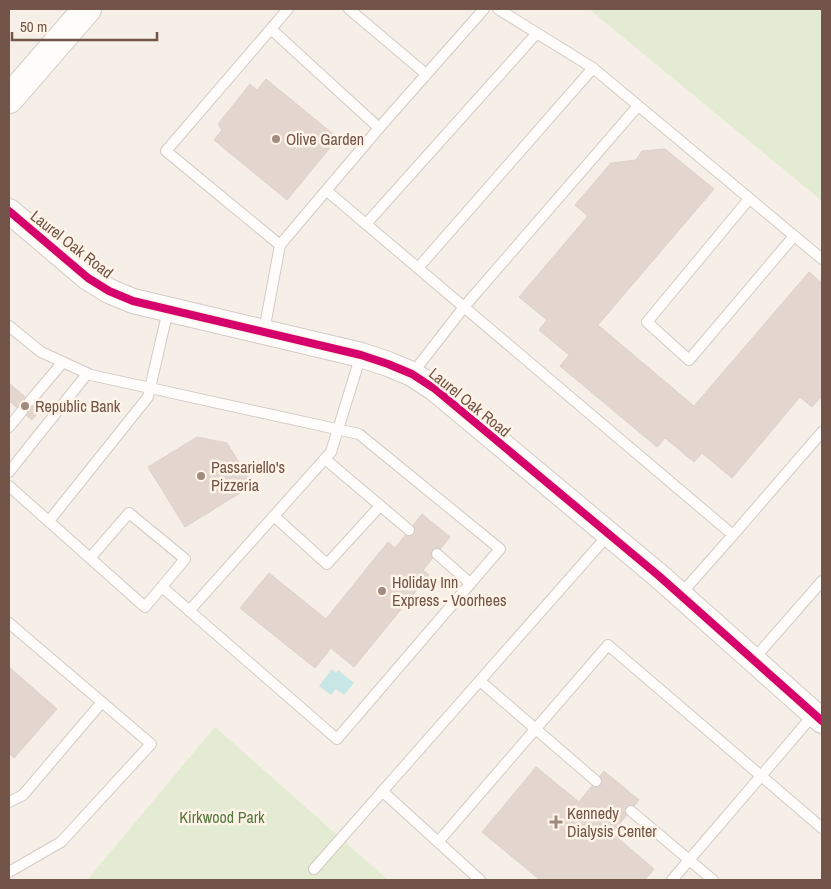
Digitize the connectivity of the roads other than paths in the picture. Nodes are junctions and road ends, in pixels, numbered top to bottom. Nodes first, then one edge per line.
1 (87, 9) edge
2 (288, 9) edge
3 (350, 9) edge
4 (484, 9) edge
5 (498, 9) edge
6 (270, 29) junction
7 (537, 33) junction
8 (593, 68) junction
9 (426, 74) junction
10 (9, 99) edge
11 (638, 106) junction
12 (379, 128) junction
13 (327, 190) junction
14 (749, 199) junction
15 (9, 211) edge
16 (366, 224) junction
17 (794, 236) junction
18 (280, 245) junction
19 (822, 259) edge
20 (418, 268) junction
21 (464, 307) junction
22 (168, 310) junction
23 (9, 326) edge
24 (264, 331) junction
25 (361, 355) junction
26 (63, 362) junction
27 (87, 374) junction
28 (412, 374) junction
29 (150, 388) junction
30 (30, 401) dead end
31 (22, 412) dead end
32 (9, 427) edge
33 (339, 429) junction
34 (822, 432) edge
35 (325, 459) junction
36 (9, 472) edge
37 (9, 486) edge
38 (380, 506) junction
39 (274, 516) junction
40 (49, 521) junction
41 (409, 530) dead end
42 (609, 534) junction
43 (733, 535) junction
44 (437, 554) dead end
45 (90, 558) junction
46 (822, 582) edge
47 (470, 583) junction
48 (162, 587) junction
49 (680, 595) junction
50 (189, 611) junction
51 (9, 623) edge
52 (754, 660) junction
53 (480, 681) junction
54 (102, 702) junction
55 (818, 718) edge
56 (536, 729) junction
57 (761, 776) junction
58 (596, 781) dead end
59 (382, 791) junction
60 (9, 802) edge
61 (631, 811) dead end
62 (822, 828) edge
63 (438, 842) junction
64 (689, 860) junction
65 (314, 868) dead end
66 (9, 872) edge
67 (480, 880) edge
68 (672, 880) edge
69 (713, 880) edge

1 - 10 main road
2 - 6 lane
3 - 9 lane
4 - 9 lane
5 - 7 lane
6 - 12 lane
6 - 18 lane
7 - 8 lane
7 - 16 lane
8 - 11 lane
8 - 20 lane
9 - 12 lane
11 - 14 lane
11 - 21 lane
12 - 13 lane
13 - 16 lane
13 - 18 lane
14 - 17 lane
14 - 17 lane
15 - 22 street, Laurel Oak Road
16 - 20 lane
17 - 19 lane
18 - 24 lane
20 - 21 lane
21 - 28 lane
21 - 43 lane
22 - 24 street, Laurel Oak Road
22 - 29 lane
23 - 26 lane
24 - 25 street, Laurel Oak Road
25 - 28 street, Laurel Oak Road
25 - 33 lane
26 - 27 lane
26 - 30 lane
27 - 29 lane
27 - 36 lane
28 - 42 street, Laurel Oak Road
29 - 33 lane
29 - 40 lane
31 - 32 lane
33 - 35 lane
33 - 47 lane
34 - 43 lane
35 - 38 lane
35 - 39 lane
37 - 40 lane
38 - 39 lane
38 - 41 lane
39 - 50 lane
40 - 45 lane
42 - 49 street, Laurel Oak Road
42 - 53 lane
43 - 49 lane
44 - 47 lane
45 - 48 lane
45 - 48 lane
46 - 52 lane
47 - 50 lane
48 - 50 lane
49 - 52 street, Laurel Oak Road
51 - 54 lane
52 - 55 street, Laurel Oak Road
53 - 56 lane
53 - 59 lane
54 - 60 lane
54 - 66 lane
55 - 57 lane
56 - 57 lane
56 - 58 lane
56 - 63 lane
57 - 62 lane
57 - 64 lane
59 - 63 lane
59 - 65 lane
61 - 64 lane
63 - 67 lane
64 - 68 lane
64 - 69 lane

